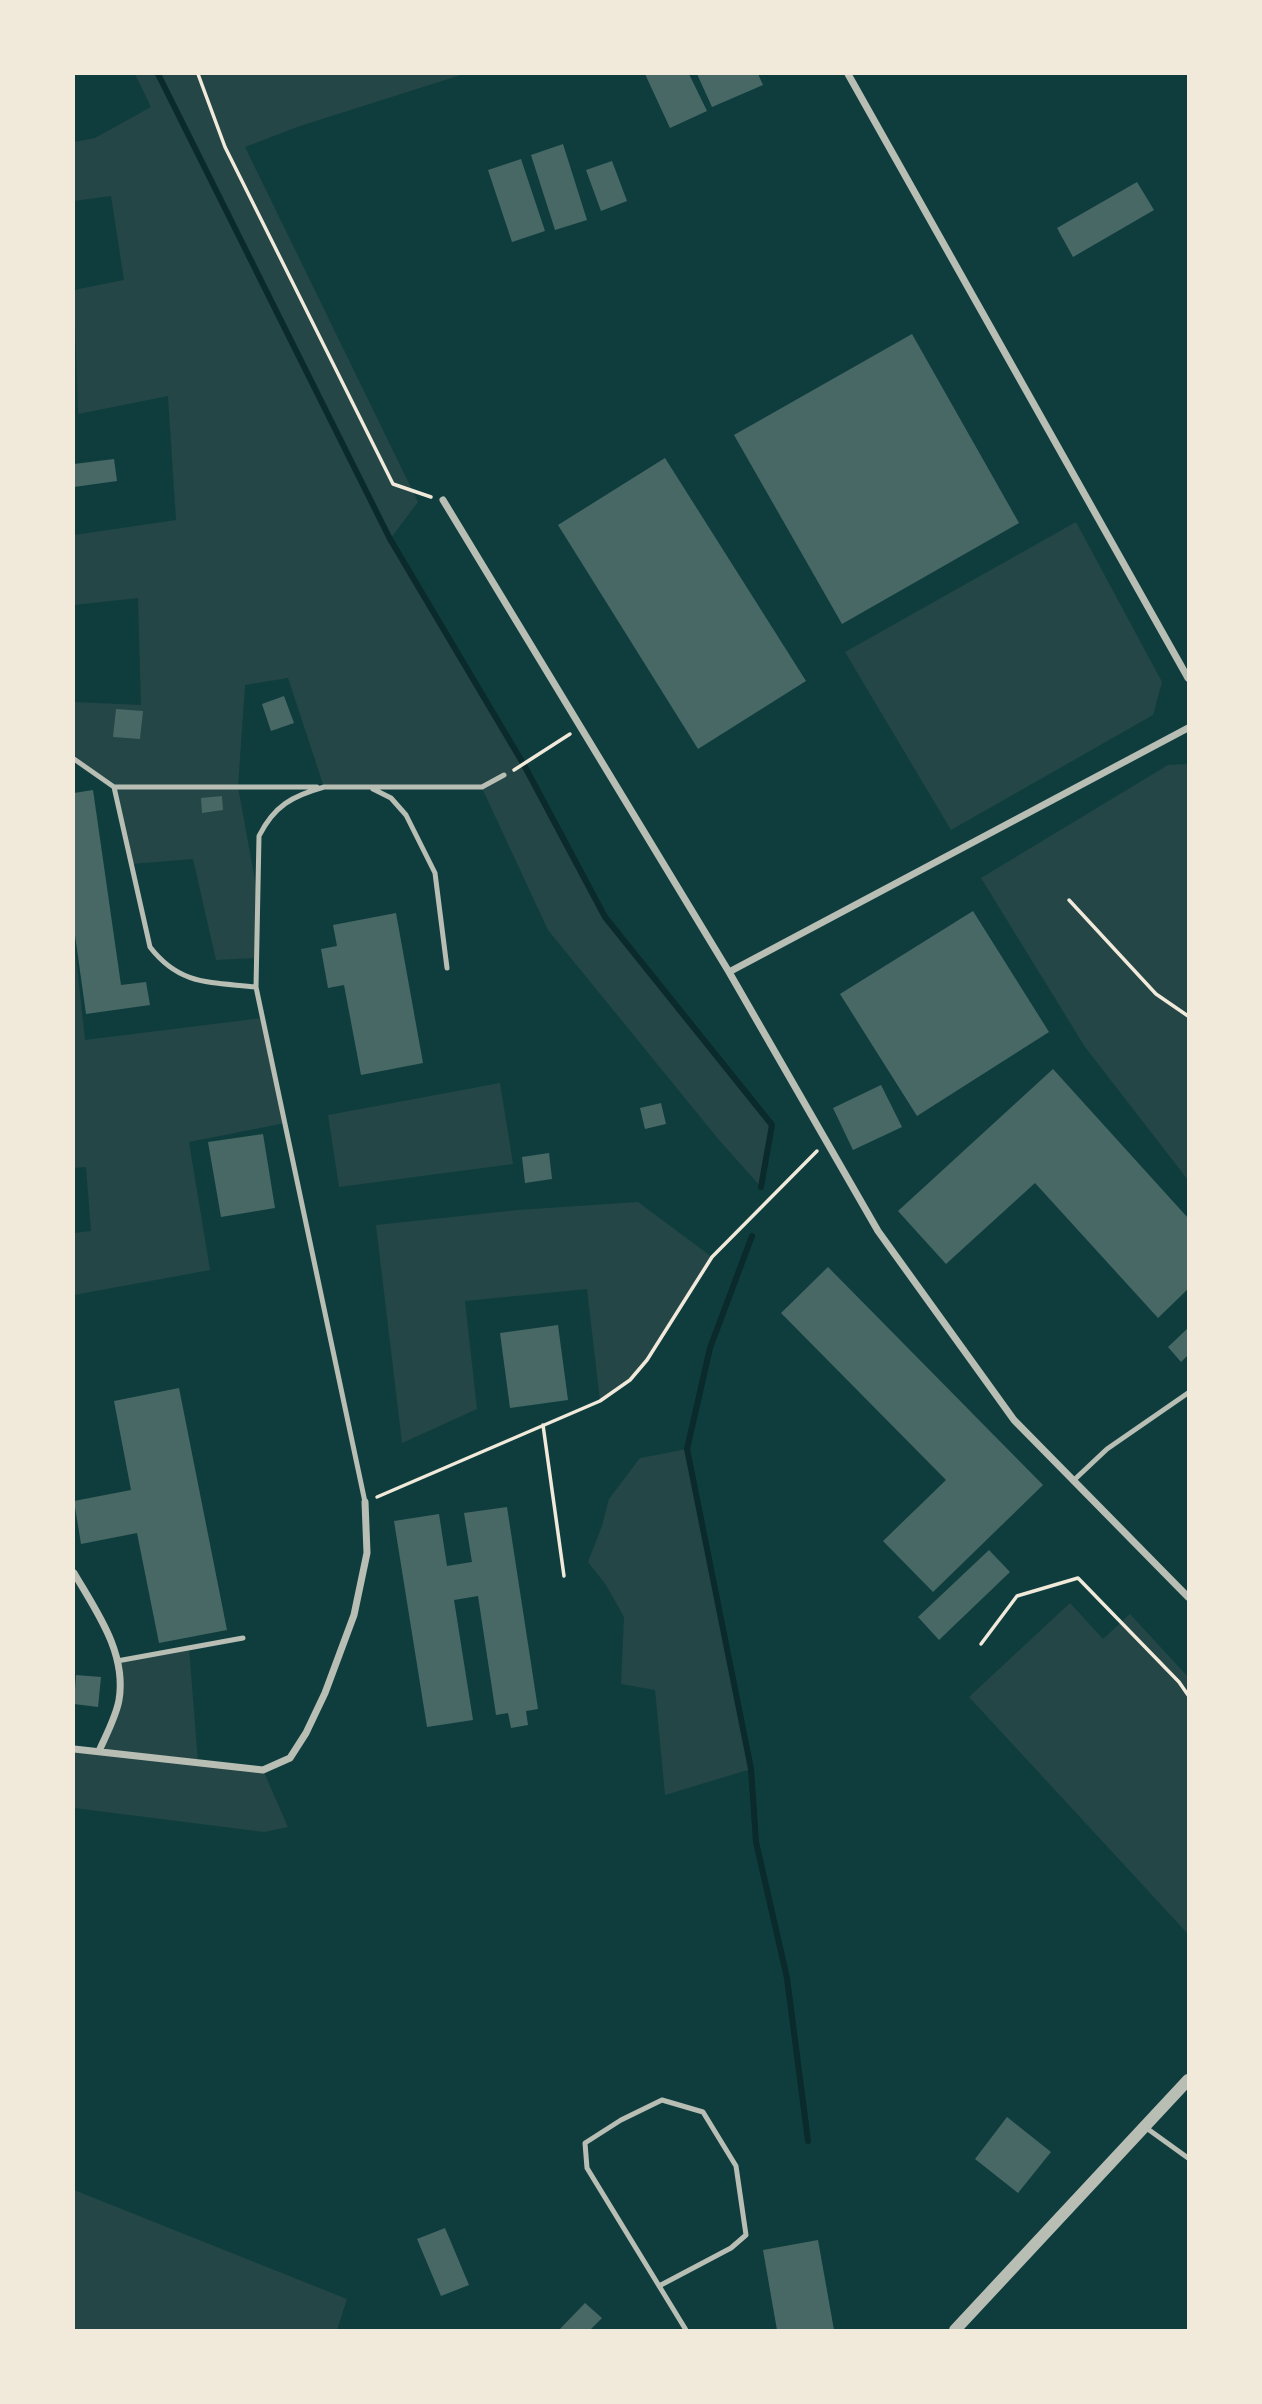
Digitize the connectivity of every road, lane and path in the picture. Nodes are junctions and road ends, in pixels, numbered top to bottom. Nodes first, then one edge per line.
1 (198, 74) edge
2 (848, 74) edge
3 (443, 500) joint
4 (1188, 678) edge
5 (580, 727) junction
6 (1188, 728) edge
7 (74, 759) edge
8 (504, 775) joint
9 (114, 787) junction
10 (324, 787) junction
11 (370, 787) junction
12 (1069, 900) dead end
13 (447, 968) dead end
14 (729, 972) junction
15 (256, 988) junction
16 (1188, 1016) edge
17 (826, 1141) junction
18 (1188, 1393) edge
19 (543, 1425) junction
20 (1073, 1481) junction
21 (365, 1502) junction
22 (74, 1573) edge
23 (564, 1576) dead end
24 (1188, 1597) edge
25 (243, 1638) dead end
26 (981, 1644) dead end
27 (117, 1661) junction
28 (1188, 1695) edge
29 (74, 1749) edge
30 (99, 1751) junction
31 (1188, 2080) edge
32 (1145, 2127) junction
33 (1188, 2158) edge
34 (659, 2286) junction
35 (686, 2330) edge
36 (955, 2330) edge

1 - 3 path
2 - 4 street
3 - 5 street
5 - 8 path
5 - 14 street
6 - 14 street
7 - 9 lane
8 - 11 lane
9 - 10 lane
9 - 15 lane
10 - 11 lane
10 - 15 lane
11 - 13 lane
12 - 16 path
14 - 17 street
15 - 21 lane
17 - 19 path
17 - 20 street
18 - 20 lane
19 - 21 path
19 - 23 path
20 - 24 street
21 - 30 street
22 - 27 street
25 - 27 lane
26 - 28 path
27 - 30 street
29 - 30 street
31 - 32 street
32 - 33 lane
32 - 36 street
34 - 34 lane
34 - 35 lane

